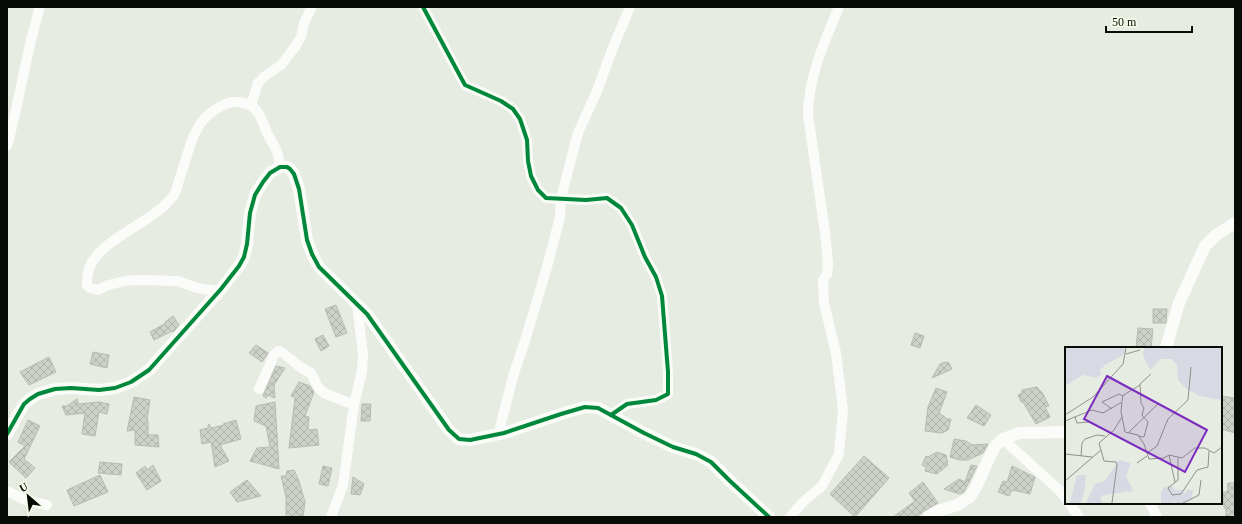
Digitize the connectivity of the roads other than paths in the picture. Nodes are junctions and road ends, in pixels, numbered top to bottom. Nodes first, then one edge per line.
1 (40, 7) edge
2 (312, 7) edge
3 (423, 7) edge
4 (630, 7) edge
5 (839, 7) edge
6 (251, 106) junction
7 (7, 146) edge
8 (280, 166) junction
9 (561, 199) junction
10 (1235, 223) edge
11 (219, 291) junction
12 (357, 304) junction
13 (1166, 347) edge
14 (259, 389) dead end
15 (354, 405) junction
16 (611, 415) junction
17 (1065, 432) edge
18 (7, 434) edge
19 (498, 435) junction
20 (1003, 439) junction
21 (7, 491) edge
22 (1065, 498) edge
23 (1070, 504) edge
24 (1150, 504) edge
25 (47, 505) dead end
26 (330, 517) edge
27 (769, 517) edge
28 (790, 517) edge
29 (928, 517) edge
30 (1079, 517) edge
31 (1157, 517) edge

1 - 7 street
2 - 6 street
3 - 9 street
4 - 9 street
5 - 28 street
6 - 8 street
6 - 11 street
8 - 11 street
8 - 12 street
9 - 16 street
9 - 19 street
10 - 13 street
11 - 18 street
12 - 15 street
12 - 19 street
14 - 15 street
15 - 26 street
16 - 19 street
16 - 27 street
17 - 20 street
20 - 22 street
20 - 29 street
21 - 25 street
23 - 30 street
24 - 31 street

